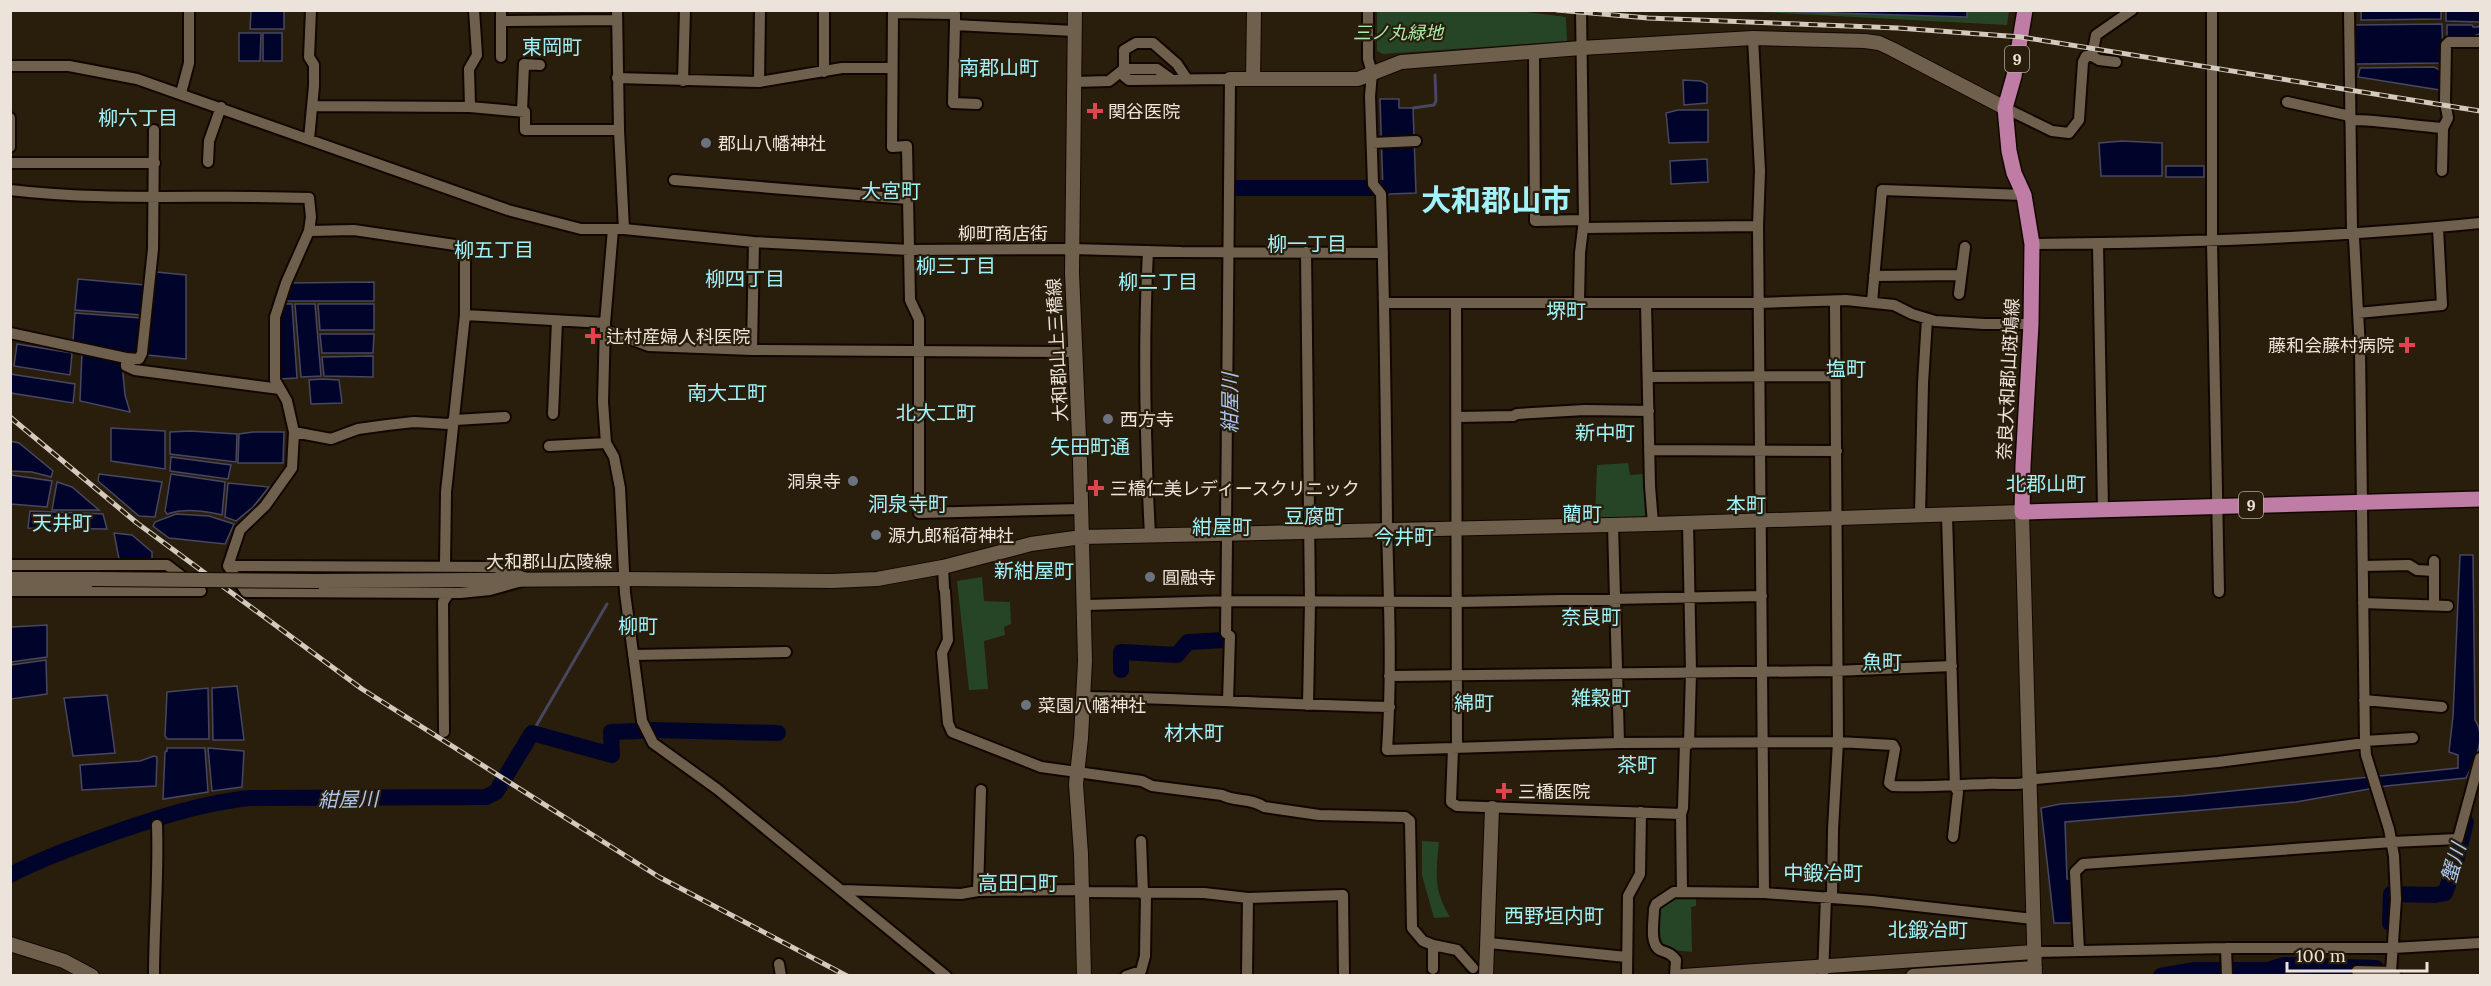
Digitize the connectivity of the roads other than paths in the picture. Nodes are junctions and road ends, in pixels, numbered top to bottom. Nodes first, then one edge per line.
1 (189, 10) edge
2 (311, 10) edge
3 (474, 10) edge
4 (685, 10) edge
5 (760, 10) edge
6 (824, 10) edge
7 (1075, 10) edge
8 (1254, 10) edge
9 (1368, 10) edge
10 (1581, 10) edge
11 (2025, 10) edge
12 (2132, 10) edge
13 (2212, 10) edge
14 (2349, 10) edge
15 (893, 12) edge
16 (617, 15) edge
17 (501, 16) edge
18 (955, 17) edge
19 (1074, 31) junction
20 (1753, 38) junction
21 (2481, 42) edge
22 (1581, 48) junction
23 (1534, 52) junction
24 (2092, 56) junction
25 (501, 57) dead end
26 (2116, 62) dead end
27 (540, 65) dead end
28 (10, 66) edge
29 (891, 68) junction
30 (1124, 69) junction
31 (824, 72) junction
32 (1372, 73) junction
33 (617, 78) junction
34 (1187, 79) junction
35 (1230, 79) junction
36 (1253, 79) junction
37 (683, 81) junction
38 (759, 82) junction
39 (1073, 82) junction
40 (181, 93) junction
41 (2287, 102) dead end
42 (977, 104) dead end
43 (312, 106) junction
44 (221, 107) junction
45 (470, 107) junction
46 (2005, 108) junction
47 (522, 111) junction
48 (10, 118) edge
49 (2350, 118) junction
50 (2444, 128) junction
51 (154, 130) dead end
52 (619, 130) junction
53 (309, 139) junction
54 (1416, 141) dead end
55 (1372, 143) junction
56 (10, 147) edge
57 (208, 162) dead end
58 (10, 163) edge
59 (155, 163) junction
60 (2442, 171) dead end
61 (674, 180) dead end
62 (10, 190) edge
63 (2024, 195) junction
64 (154, 197) junction
65 (908, 199) junction
66 (1584, 224) junction
67 (2481, 224) edge
68 (1758, 226) junction
69 (2438, 228) junction
70 (619, 229) junction
71 (309, 231) junction
72 (2352, 234) junction
73 (754, 242) junction
74 (2212, 242) junction
75 (2032, 244) junction
76 (2098, 244) junction
77 (1965, 247) dead end
78 (1072, 249) junction
79 (910, 250) junction
80 (1148, 251) junction
81 (1306, 252) junction
82 (1227, 253) junction
83 (1383, 254) junction
84 (1961, 275) junction
85 (1874, 276) junction
86 (1959, 294) dead end
87 (1835, 301) junction
88 (1579, 302) junction
89 (1872, 302) junction
90 (1386, 303) junction
91 (1456, 303) junction
92 (1646, 303) junction
93 (1759, 303) junction
94 (2358, 314) junction
95 (465, 315) junction
96 (1927, 319) junction
97 (557, 321) junction
98 (2031, 324) junction
99 (604, 326) junction
100 (10, 333) edge
101 (919, 349) junction
102 (752, 350) junction
103 (1076, 352) junction
104 (126, 358) junction
105 (1835, 376) junction
106 (1649, 377) junction
107 (1760, 378) junction
108 (280, 389) junction
109 (1649, 411) junction
110 (553, 414) dead end
111 (505, 417) dead end
112 (1457, 417) junction
113 (455, 420) junction
114 (294, 432) junction
115 (606, 443) junction
116 (549, 446) dead end
117 (1649, 450) junction
118 (1761, 450) junction
119 (1837, 451) junction
120 (2481, 499) edge
121 (2362, 502) junction
122 (2218, 507) junction
123 (1081, 509) junction
124 (2103, 509) junction
125 (2022, 512) junction
126 (1920, 516) junction
127 (1947, 516) junction
128 (1837, 517) junction
129 (1762, 521) junction
130 (1688, 523) junction
131 (1653, 524) junction
132 (1613, 525) junction
133 (1388, 528) junction
134 (1457, 528) junction
135 (1308, 530) junction
136 (1230, 533) junction
137 (1150, 535) junction
138 (1082, 537) junction
139 (448, 561) junction
140 (10, 565) edge
141 (228, 566) junction
142 (2363, 566) junction
143 (943, 567) junction
144 (10, 579) edge
145 (529, 579) junction
146 (625, 579) junction
147 (10, 591) edge
148 (2219, 592) dead end
149 (1762, 596) junction
150 (449, 597) junction
151 (1690, 598) junction
152 (1615, 599) junction
153 (1229, 602) junction
154 (1310, 602) junction
155 (1390, 602) junction
156 (1456, 602) junction
157 (2363, 603) junction
158 (1085, 605) junction
159 (2434, 605) junction
160 (2448, 606) dead end
161 (786, 652) dead end
162 (633, 655) junction
163 (1952, 666) junction
164 (1838, 669) junction
165 (1763, 671) junction
166 (1691, 672) junction
167 (1617, 674) junction
168 (1389, 676) junction
169 (1456, 676) junction
170 (1083, 697) junction
171 (2364, 700) junction
172 (1228, 701) junction
173 (1308, 705) junction
174 (1390, 707) junction
175 (2442, 707) dead end
176 (444, 732) dead end
177 (2413, 738) dead end
178 (1762, 742) junction
179 (1838, 742) junction
180 (2365, 742) junction
181 (1619, 743) junction
182 (1687, 744) junction
183 (1455, 748) junction
184 (2481, 758) edge
185 (1077, 771) junction
186 (2028, 784) junction
187 (1955, 787) junction
188 (981, 790) dead end
189 (1492, 808) junction
190 (1641, 812) junction
191 (1681, 814) junction
192 (157, 825) dead end
193 (1953, 837) dead end
194 (1141, 841) dead end
195 (2392, 842) junction
196 (841, 890) junction
197 (1081, 890) junction
198 (978, 891) junction
199 (1682, 892) junction
200 (1764, 893) junction
201 (1145, 894) junction
202 (1829, 897) junction
203 (1248, 898) junction
204 (2033, 919) junction
205 (1489, 943) junction
206 (2481, 943) edge
207 (10, 944) edge
208 (1433, 945) junction
209 (2226, 948) junction
210 (2393, 948) junction
211 (2079, 951) junction
212 (2034, 952) junction
213 (1626, 957) junction
214 (1473, 968) dead end
215 (1433, 969) dead end
216 (1823, 971) edge
217 (2357, 971) dead end
218 (2035, 972) edge
219 (2394, 974) edge
220 (92, 975) edge
221 (154, 975) edge
222 (946, 975) edge
223 (1084, 975) edge
224 (1126, 975) edge
225 (1247, 975) edge
226 (1344, 975) edge
227 (1486, 975) edge
228 (1627, 975) edge
229 (1675, 975) edge
230 (1683, 975) edge
231 (1913, 975) edge
232 (2227, 975) edge

1 - 40 street
2 - 43 street
3 - 45 street
4 - 37 street
5 - 38 street
6 - 31 street
7 - 19 street, 大和郡山上三橋線
8 - 36 street
9 - 32 street
10 - 22 street
11 - 46 main road, 奈良大和郡山斑鳩線 / 9
12 - 24 street
13 - 74 street
14 - 49 street
15 - 18 street
15 - 29 street
16 - 17 street
16 - 33 street
17 - 25 street
18 - 19 street
18 - 42 street
19 - 39 street, 大和郡山上三橋線
20 - 22 street
20 - 46 street
20 - 68 street
21 - 50 street
22 - 23 street
22 - 66 street
23 - 32 street
23 - 66 street
24 - 26 street
24 - 46 street
27 - 47 street
28 - 40 street, 柳町商店街
29 - 31 street
29 - 65 street
30 - 34 street
30 - 34 street
30 - 39 street
31 - 38 street
32 - 36 street
32 - 55 street
33 - 37 street
33 - 52 street
34 - 35 street
35 - 36 street
35 - 82 street
37 - 38 street
39 - 78 street, 大和郡山上三橋線
40 - 44 street, 柳町商店街
41 - 49 street
43 - 45 street
43 - 53 street
44 - 53 street, 柳町商店街
44 - 57 street
45 - 47 street
46 - 63 main road, 奈良大和郡山斑鳩線 / 9
47 - 52 street
48 - 56 street
49 - 50 street
49 - 72 street
50 - 60 street
51 - 59 street
52 - 70 street
53 - 70 street, 柳町商店街
54 - 55 street
55 - 83 street
58 - 59 street
59 - 64 street
61 - 65 street
62 - 64 street
63 - 75 main road, 奈良大和郡山斑鳩線 / 9
63 - 85 street
64 - 71 street
64 - 104 street
65 - 79 street
66 - 68 street
66 - 88 street
67 - 69 street
68 - 93 street
69 - 72 street
69 - 94 street
70 - 73 street, 柳町商店街
70 - 99 street
71 - 95 street
71 - 108 street
72 - 74 street
72 - 94 street
73 - 79 street, 柳町商店街
73 - 102 street
74 - 76 street
74 - 122 street
75 - 76 street
75 - 98 main road, 奈良大和郡山斑鳩線 / 9
76 - 124 street
77 - 84 street
78 - 79 street, 柳町商店街
78 - 80 street, 柳町商店街
78 - 103 street, 大和郡山上三橋線
79 - 101 street
80 - 82 street, 柳町商店街
80 - 137 street
81 - 82 street, 柳町商店街
81 - 83 street, 柳町商店街
81 - 135 street
82 - 136 street
83 - 90 street
84 - 85 street
84 - 86 street
85 - 89 street
87 - 89 street
87 - 93 street
87 - 105 street
88 - 91 street
88 - 92 street
89 - 96 street
90 - 91 street
90 - 133 street
91 - 112 street
92 - 93 street
92 - 106 street
93 - 107 street
94 - 121 street
95 - 97 street
95 - 113 street
96 - 98 street
96 - 126 street
97 - 99 street
97 - 110 street
98 - 125 main road, 奈良大和郡山斑鳩線 / 9
99 - 102 street
99 - 115 street
100 - 104 street
101 - 102 street
101 - 103 street
101 - 123 street
103 - 123 street, 大和郡山上三橋線
104 - 108 street
105 - 107 street
105 - 119 street
106 - 107 street
106 - 109 street
107 - 118 street
108 - 114 street
109 - 112 street
109 - 117 street
111 - 113 street
112 - 134 street
113 - 114 street
113 - 139 street
114 - 141 street
115 - 116 street
115 - 146 street
117 - 118 street
117 - 131 street
118 - 119 street
118 - 129 street
119 - 128 street
120 - 121 main road, 9
121 - 122 main road, 9
121 - 142 street
122 - 124 main road, 9
122 - 148 street
123 - 138 street, 大和郡山上三橋線
124 - 125 main road, 9
125 - 127 street, 大和郡山広陵線
125 - 186 street
126 - 127 street, 大和郡山広陵線
126 - 128 street, 大和郡山広陵線
127 - 163 street
128 - 129 street, 大和郡山広陵線
128 - 164 street
129 - 130 street, 大和郡山広陵線
129 - 149 street
130 - 131 street, 大和郡山広陵線
130 - 151 street
131 - 132 street, 大和郡山広陵線
132 - 134 street, 大和郡山広陵線
132 - 152 street
133 - 134 street, 大和郡山広陵線
133 - 135 street, 大和郡山広陵線
133 - 155 street
134 - 156 street
135 - 136 street, 大和郡山広陵線
135 - 154 street
136 - 137 street, 大和郡山広陵線
136 - 153 street
137 - 138 street, 大和郡山広陵線
138 - 143 street, 大和郡山広陵線
138 - 158 street, 大和郡山上三橋線
139 - 141 street
139 - 145 street
140 - 147 street
141 - 150 street
142 - 157 street
142 - 159 street
143 - 146 street, 大和郡山広陵線
143 - 185 street
144 - 145 street, 大和郡山広陵線, bridge
145 - 146 street, 大和郡山広陵線
145 - 150 street
146 - 162 street
149 - 151 street
149 - 165 street
150 - 176 street
151 - 152 street
151 - 166 street
152 - 156 street
152 - 167 street
153 - 154 street
153 - 158 street
153 - 172 street
154 - 155 street
154 - 173 street
155 - 156 street
155 - 168 street
156 - 169 street
157 - 159 street
157 - 171 street
158 - 170 street, 大和郡山上三橋線
159 - 160 street
161 - 162 street
162 - 196 street
163 - 164 street
163 - 187 street
164 - 165 street
164 - 179 street
165 - 166 street
165 - 178 street
166 - 167 street
166 - 182 street
167 - 169 street
167 - 181 street
168 - 169 street
168 - 174 street
169 - 183 street
170 - 172 street
170 - 185 street, 大和郡山上三橋線
171 - 175 street
171 - 180 street
172 - 173 street
173 - 174 street
174 - 183 street
177 - 180 street
178 - 179 street
178 - 182 street
178 - 200 street
179 - 187 street
179 - 202 street
180 - 186 street
180 - 195 street
181 - 182 street
181 - 183 street
182 - 191 street
183 - 189 street
184 - 195 street
185 - 197 street, 大和郡山上三橋線
185 - 208 street
186 - 187 street
186 - 204 street
187 - 193 street
188 - 198 street
189 - 190 street
189 - 205 street
190 - 191 street
190 - 213 street
191 - 199 street
192 - 221 street
194 - 201 street
195 - 210 street
195 - 211 street
196 - 198 street
196 - 222 street
197 - 198 street
197 - 201 street
197 - 223 street, 大和郡山上三橋線
199 - 200 street
199 - 229 street
200 - 202 street
201 - 203 street
201 - 224 street
202 - 204 street
202 - 216 street
203 - 225 street
203 - 226 street
204 - 212 street
205 - 213 street
205 - 227 street
206 - 210 street
207 - 220 street
208 - 214 street
208 - 215 street
209 - 210 street
209 - 211 street
209 - 232 street
210 - 219 street
211 - 212 street
212 - 216 street
212 - 218 street
213 - 228 street
216 - 230 street
217 - 219 street
218 - 231 street

